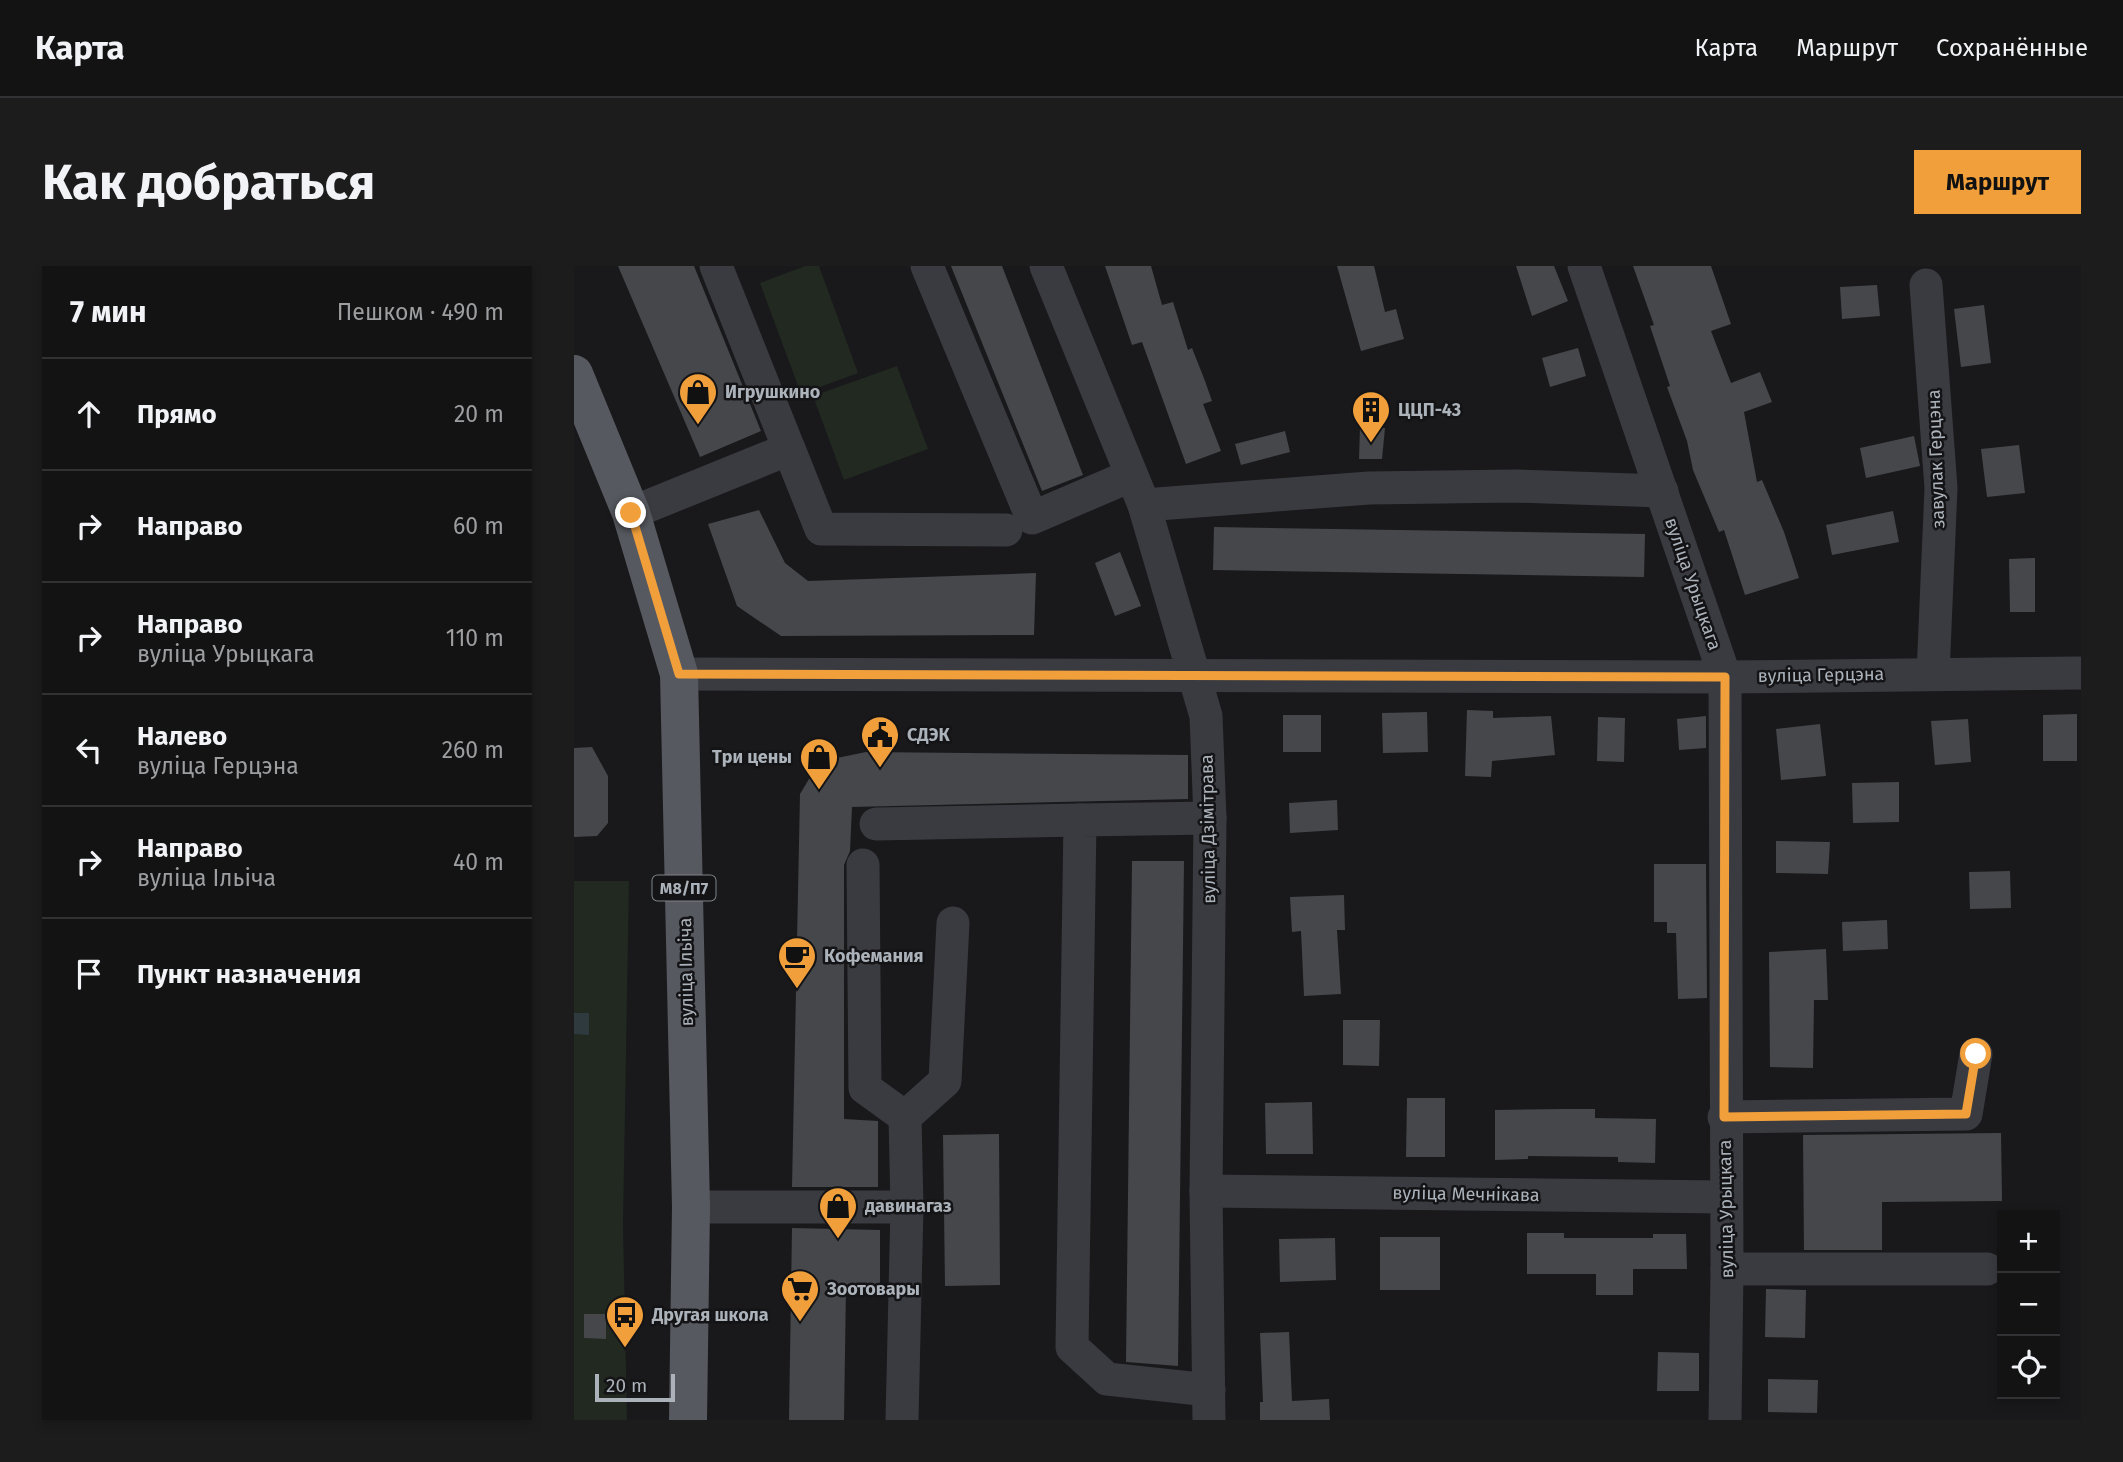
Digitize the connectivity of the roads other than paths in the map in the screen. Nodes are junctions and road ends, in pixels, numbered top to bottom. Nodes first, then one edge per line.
1 (716, 266) edge
2 (927, 266) edge
3 (1046, 266) edge
4 (1584, 266) edge
5 (1926, 285) dead end
6 (574, 374) edge
7 (789, 449) junction
8 (1137, 491) junction
9 (1662, 491) junction
10 (631, 513) junction
11 (1006, 530) dead end
12 (1194, 673) junction
13 (2081, 673) edge
14 (679, 674) junction
15 (1933, 674) junction
16 (1725, 677) junction
17 (1210, 818) junction
18 (1080, 820) junction
19 (876, 824) dead end
20 (863, 865) dead end
21 (953, 923) dead end
22 (1976, 1054) dead end
23 (905, 1117) junction
24 (1724, 1117) junction
25 (1206, 1191) junction
26 (1725, 1197) junction
27 (691, 1207) junction
28 (907, 1207) junction
29 (1727, 1269) junction
30 (1987, 1269) dead end
31 (1209, 1405) edge
32 (688, 1420) edge
33 (901, 1420) edge
34 (1725, 1420) edge

1 - 7 street
2 - 8 street
3 - 8 street, вуліца Дзімітрава
4 - 9 street, вуліца Урыцкага
5 - 15 street, завулак Герцэна
6 - 10 main road, вуліца Ільіча / М8/П7
7 - 10 street
7 - 11 street
8 - 9 street
8 - 12 street, вуліца Дзімітрава
9 - 16 street, вуліца Урыцкага
10 - 14 main road, вуліца Ільіча / М8/П7
12 - 14 street, вуліца Герцэна
12 - 16 street, вуліца Герцэна
12 - 17 street, вуліца Дзімітрава
13 - 15 street, вуліца Герцэна
14 - 27 main road, вуліца Ільіча / М8/П7
15 - 16 street, вуліца Герцэна
16 - 24 street, вуліца Урыцкага
17 - 18 street
17 - 25 street, вуліца Дзімітрава
18 - 19 street
18 - 31 street
20 - 23 street
21 - 23 street
22 - 24 street
23 - 28 street
24 - 26 street, вуліца Урыцкага
25 - 26 street, вуліца Мечнікава
25 - 31 street, вуліца Дзімітрава
26 - 29 street, вуліца Урыцкага
27 - 28 street
27 - 32 main road, вуліца Ільіча / М8/П7
28 - 33 street
29 - 30 street
29 - 34 street, вуліца Урыцкага

